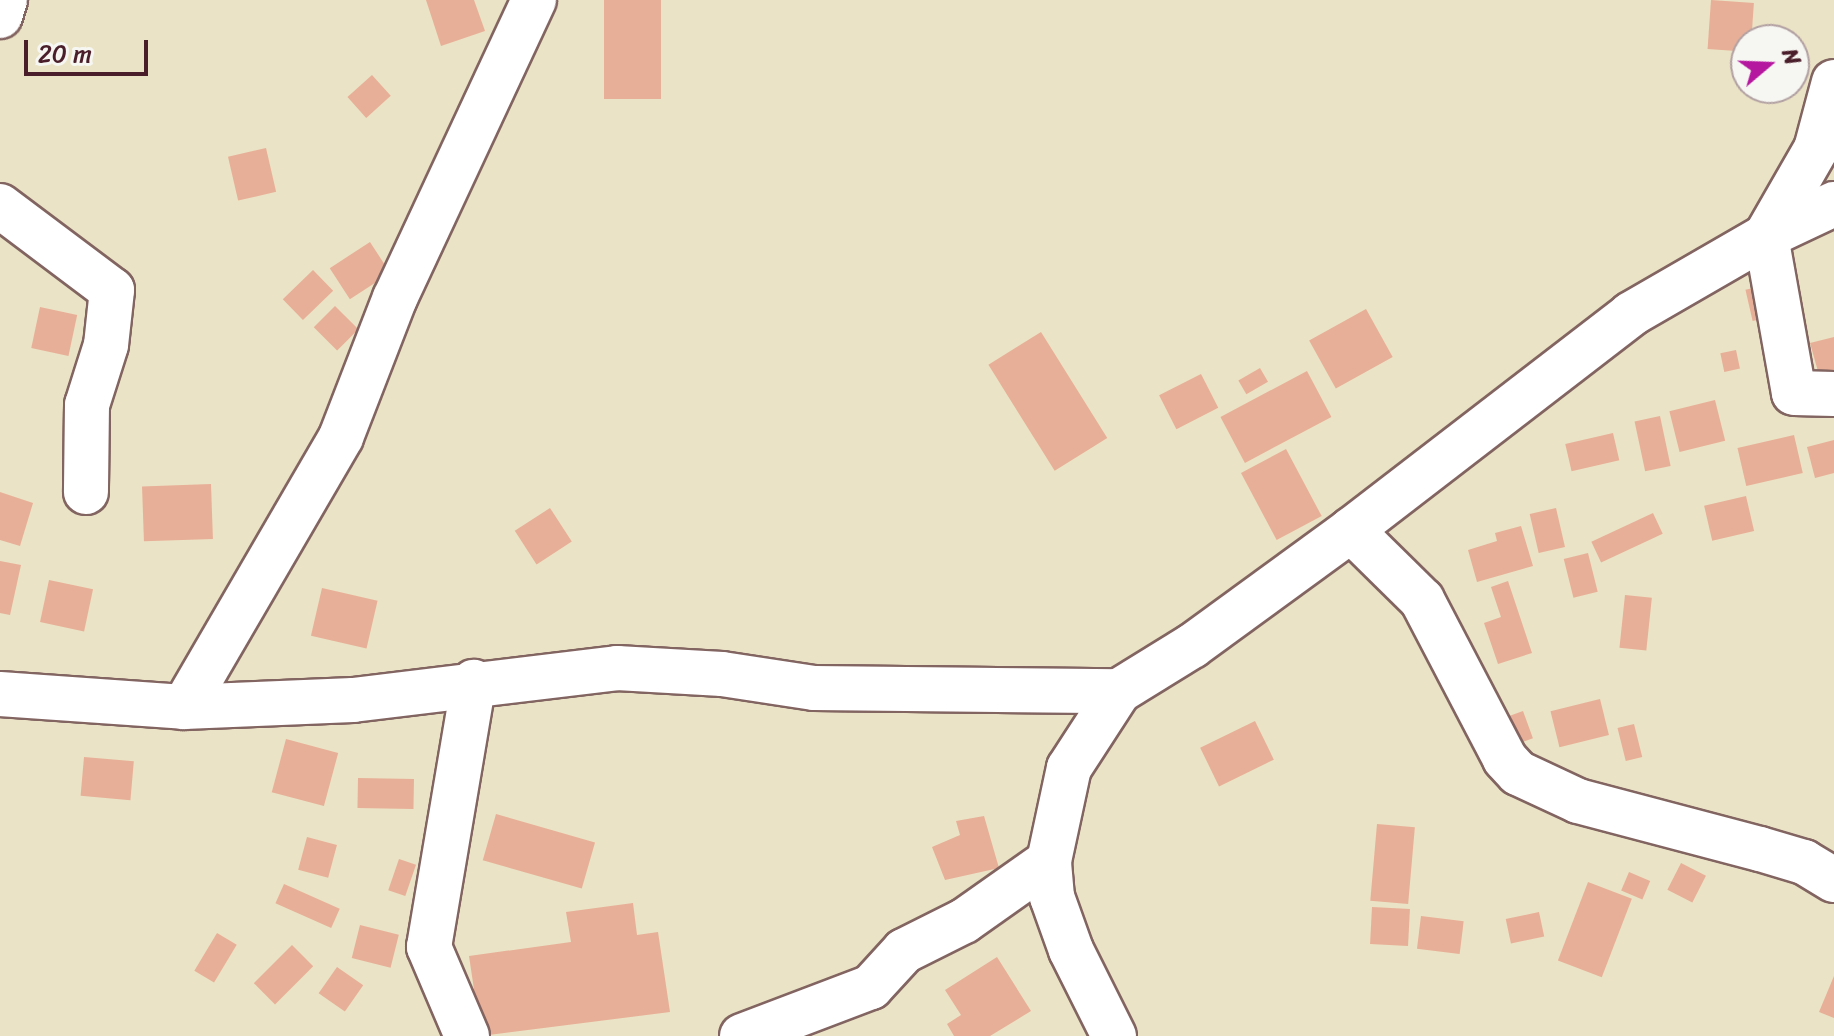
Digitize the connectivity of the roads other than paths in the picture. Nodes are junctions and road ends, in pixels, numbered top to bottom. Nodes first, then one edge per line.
1 (5, 0) edge
2 (534, 0) edge
3 (0, 16) edge
4 (1834, 82) edge
5 (1834, 204) edge
6 (0, 206) edge
7 (1766, 236) junction
8 (1834, 394) edge
9 (86, 492) dead end
10 (1351, 530) junction
11 (474, 682) junction
12 (1119, 691) junction
13 (0, 694) edge
14 (184, 707) junction
15 (1049, 861) junction
16 (1824, 867) edge
17 (467, 1036) edge
18 (742, 1036) edge
19 (1114, 1036) edge

1 - 3 street
2 - 14 street
4 - 7 street
5 - 7 street
6 - 9 street
7 - 8 street
7 - 10 street
10 - 12 street
10 - 16 street
11 - 12 street
11 - 14 street
11 - 17 street
12 - 15 street
13 - 14 street
15 - 18 street
15 - 19 street

